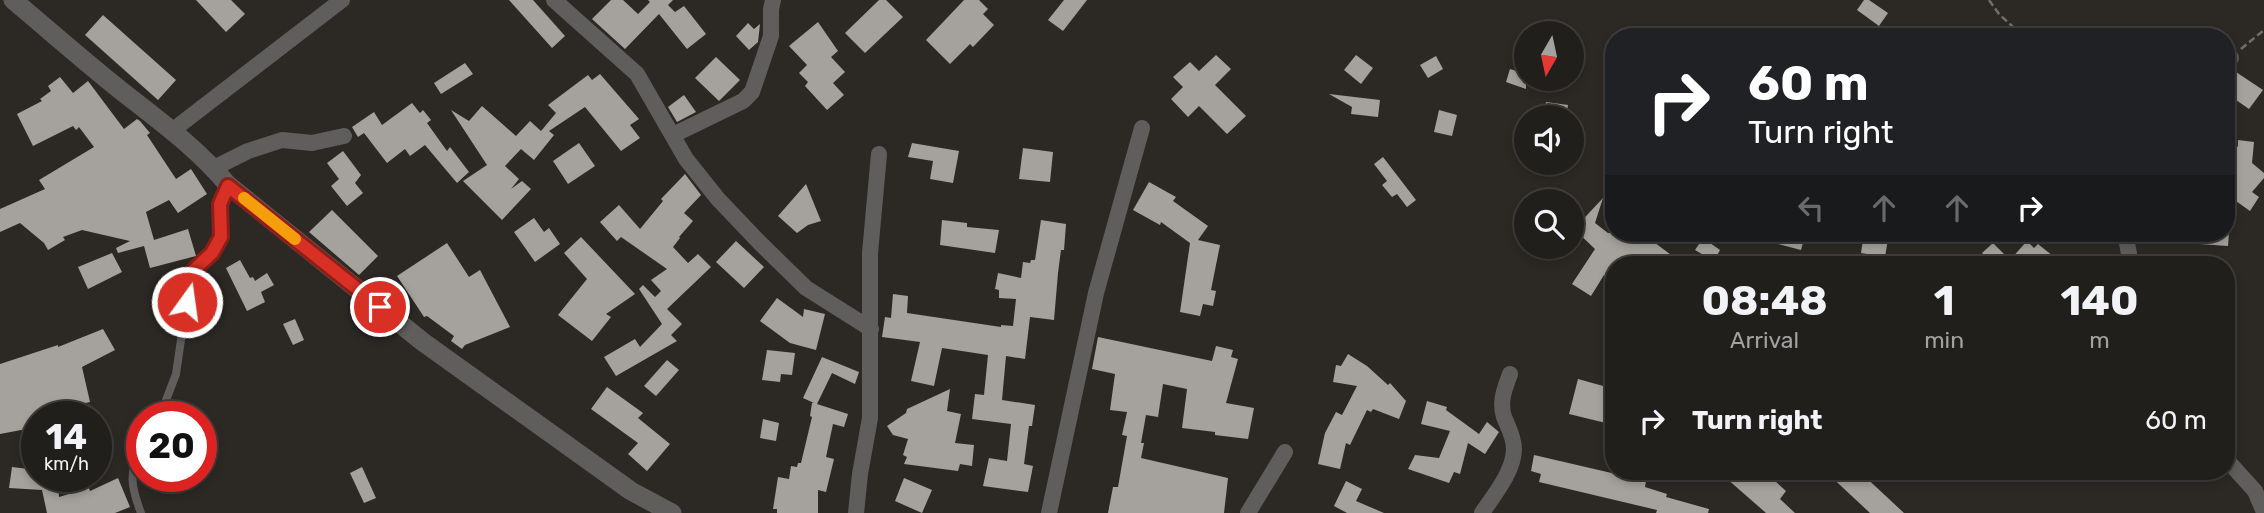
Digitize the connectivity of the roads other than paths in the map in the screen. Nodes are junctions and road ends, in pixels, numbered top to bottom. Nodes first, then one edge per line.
1 (13, 0) edge
2 (342, 0) edge
3 (554, 0) edge
4 (773, 0) edge
5 (1142, 128) dead end
6 (173, 130) junction
7 (673, 135) junction
8 (344, 136) dead end
9 (879, 154) dead end
10 (214, 168) junction
11 (228, 186) junction
12 (871, 329) junction
13 (1510, 374) dead end
14 (166, 401) edge
15 (1285, 452) dead end
16 (2235, 469) edge
17 (133, 492) edge
18 (2264, 512) edge
19 (141, 513) edge
20 (672, 513) edge
21 (856, 513) edge
22 (1049, 513) edge
23 (1248, 513) edge
24 (1482, 513) edge

1 - 6 street
2 - 6 street
3 - 7 street
4 - 7 street
5 - 22 street
6 - 10 street
7 - 12 street
8 - 10 street
9 - 12 street
10 - 11 street
11 - 14 lane
11 - 20 street
12 - 21 street
13 - 24 street
15 - 23 street
16 - 18 street
17 - 19 lane

